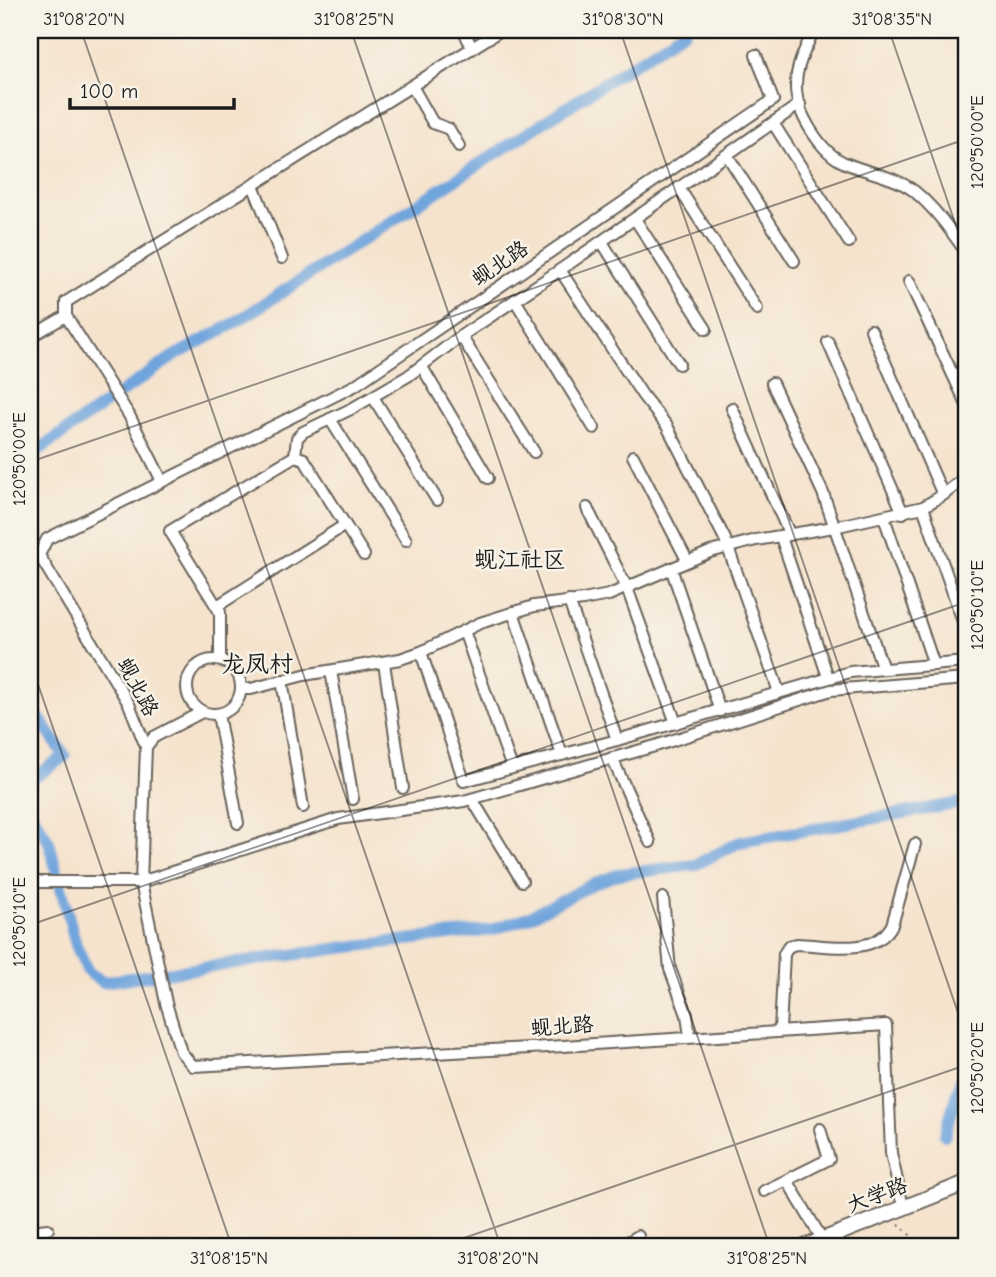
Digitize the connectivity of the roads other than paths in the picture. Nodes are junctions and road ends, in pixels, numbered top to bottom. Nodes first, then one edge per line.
1 (464, 30) edge
2 (501, 30) edge
3 (814, 30) edge
4 (472, 49) junction
5 (755, 55) dead end
6 (412, 86) junction
7 (800, 104) junction
8 (773, 123) junction
9 (459, 146) dead end
10 (727, 155) junction
11 (253, 185) junction
12 (679, 188) junction
13 (635, 219) junction
14 (602, 242) junction
15 (849, 242) dead end
16 (966, 252) edge
17 (282, 258) dead end
18 (794, 261) dead end
19 (560, 270) junction
20 (909, 281) dead end
21 (515, 300) junction
22 (758, 309) dead end
23 (66, 316) junction
24 (706, 329) dead end
25 (871, 330) dead end
26 (461, 336) junction
27 (30, 337) edge
28 (828, 342) dead end
29 (679, 364) dead end
30 (422, 367) junction
31 (772, 383) dead end
32 (373, 397) junction
33 (966, 403) edge
34 (732, 408) dead end
35 (330, 419) junction
36 (594, 428) dead end
37 (534, 452) dead end
38 (295, 456) junction
39 (634, 456) dead end
40 (966, 477) edge
41 (488, 478) dead end
42 (162, 481) junction
43 (943, 495) junction
44 (437, 500) dead end
45 (923, 507) junction
46 (587, 508) dead end
47 (903, 513) junction
48 (884, 517) junction
49 (345, 525) junction
50 (834, 527) junction
51 (785, 536) junction
52 (406, 540) dead end
53 (728, 548) junction
54 (364, 555) dead end
55 (687, 560) junction
56 (671, 568) junction
57 (627, 588) junction
58 (569, 601) junction
59 (217, 606) junction
60 (513, 612) junction
61 (966, 630) edge
62 (464, 631) junction
63 (421, 652) junction
64 (220, 660) junction
65 (966, 662) edge
66 (384, 663) junction
67 (934, 665) junction
68 (883, 668) junction
69 (331, 671) junction
70 (828, 677) junction
71 (966, 679) edge
72 (282, 680) junction
73 (240, 689) junction
74 (779, 692) junction
75 (720, 710) junction
76 (202, 712) junction
77 (218, 714) junction
78 (676, 723) junction
79 (617, 740) junction
80 (146, 747) junction
81 (562, 755) junction
82 (612, 758) junction
83 (512, 768) junction
84 (403, 788) dead end
85 (353, 799) dead end
86 (472, 799) junction
87 (303, 807) dead end
88 (237, 823) dead end
89 (650, 842) dead end
90 (915, 845) dead end
91 (522, 881) dead end
92 (30, 882) edge
93 (141, 882) junction
94 (663, 898) dead end
95 (780, 1030) junction
96 (690, 1037) junction
97 (820, 1129) dead end
98 (788, 1180) junction
99 (966, 1183) edge
100 (764, 1191) dead end
101 (903, 1208) junction
102 (48, 1229) dead end
103 (30, 1231) edge
104 (638, 1236) dead end
105 (822, 1239) junction
106 (620, 1247) edge
107 (804, 1247) edge

1 - 4 street
2 - 4 street
3 - 7 street
4 - 6 street
5 - 42 street, 蚬北路
6 - 9 street
6 - 11 street
7 - 8 street
7 - 16 street
8 - 10 street
8 - 15 street
10 - 12 street
10 - 18 street
11 - 17 street
11 - 23 street
12 - 13 street
12 - 22 street
13 - 14 street
13 - 24 street
14 - 19 street
14 - 29 street
19 - 21 street
19 - 53 street
20 - 33 street
21 - 26 street
21 - 36 street
23 - 27 street
23 - 42 street
25 - 43 street
26 - 30 street
26 - 37 street
28 - 47 street
30 - 32 street
30 - 41 street
31 - 50 street
32 - 35 street
32 - 44 street
34 - 51 street
35 - 38 street
35 - 52 street
38 - 49 street
38 - 59 street
39 - 55 street
40 - 43 street
42 - 80 street, 蚬北路
43 - 45 street
45 - 47 street
45 - 61 street
46 - 57 street
47 - 48 street
48 - 50 street
48 - 67 street
49 - 54 street
49 - 59 street
50 - 51 street
50 - 68 street
51 - 53 street
51 - 70 street
53 - 55 street
53 - 74 street
55 - 56 street
56 - 57 street
56 - 75 street
57 - 58 street
57 - 78 street
58 - 60 street
58 - 79 street
59 - 64 street
60 - 62 street
60 - 81 street
62 - 63 street
62 - 83 street
63 - 66 street
63 - 83 street
64 - 73 street
64 - 76 street
65 - 67 street
66 - 69 street
66 - 84 street
67 - 68 street
68 - 70 street
69 - 72 street
69 - 85 street
70 - 74 street
71 - 82 street
72 - 73 street
72 - 87 street
73 - 77 street
74 - 75 street
75 - 78 street
76 - 77 street
76 - 80 street
77 - 88 street
78 - 79 street
79 - 81 street
80 - 93 street, 蚬北路
81 - 83 street
82 - 86 street
82 - 89 street
86 - 91 street
86 - 93 street
90 - 95 street
92 - 93 street
93 - 96 street, 蚬北路
94 - 96 street
95 - 96 street, 蚬北路
95 - 101 street, 蚬北路
97 - 98 street
98 - 100 street
98 - 105 street
99 - 101 main road, 大学路
101 - 105 main road, 大学路
102 - 103 street
104 - 106 street
105 - 107 main road, 大学路

